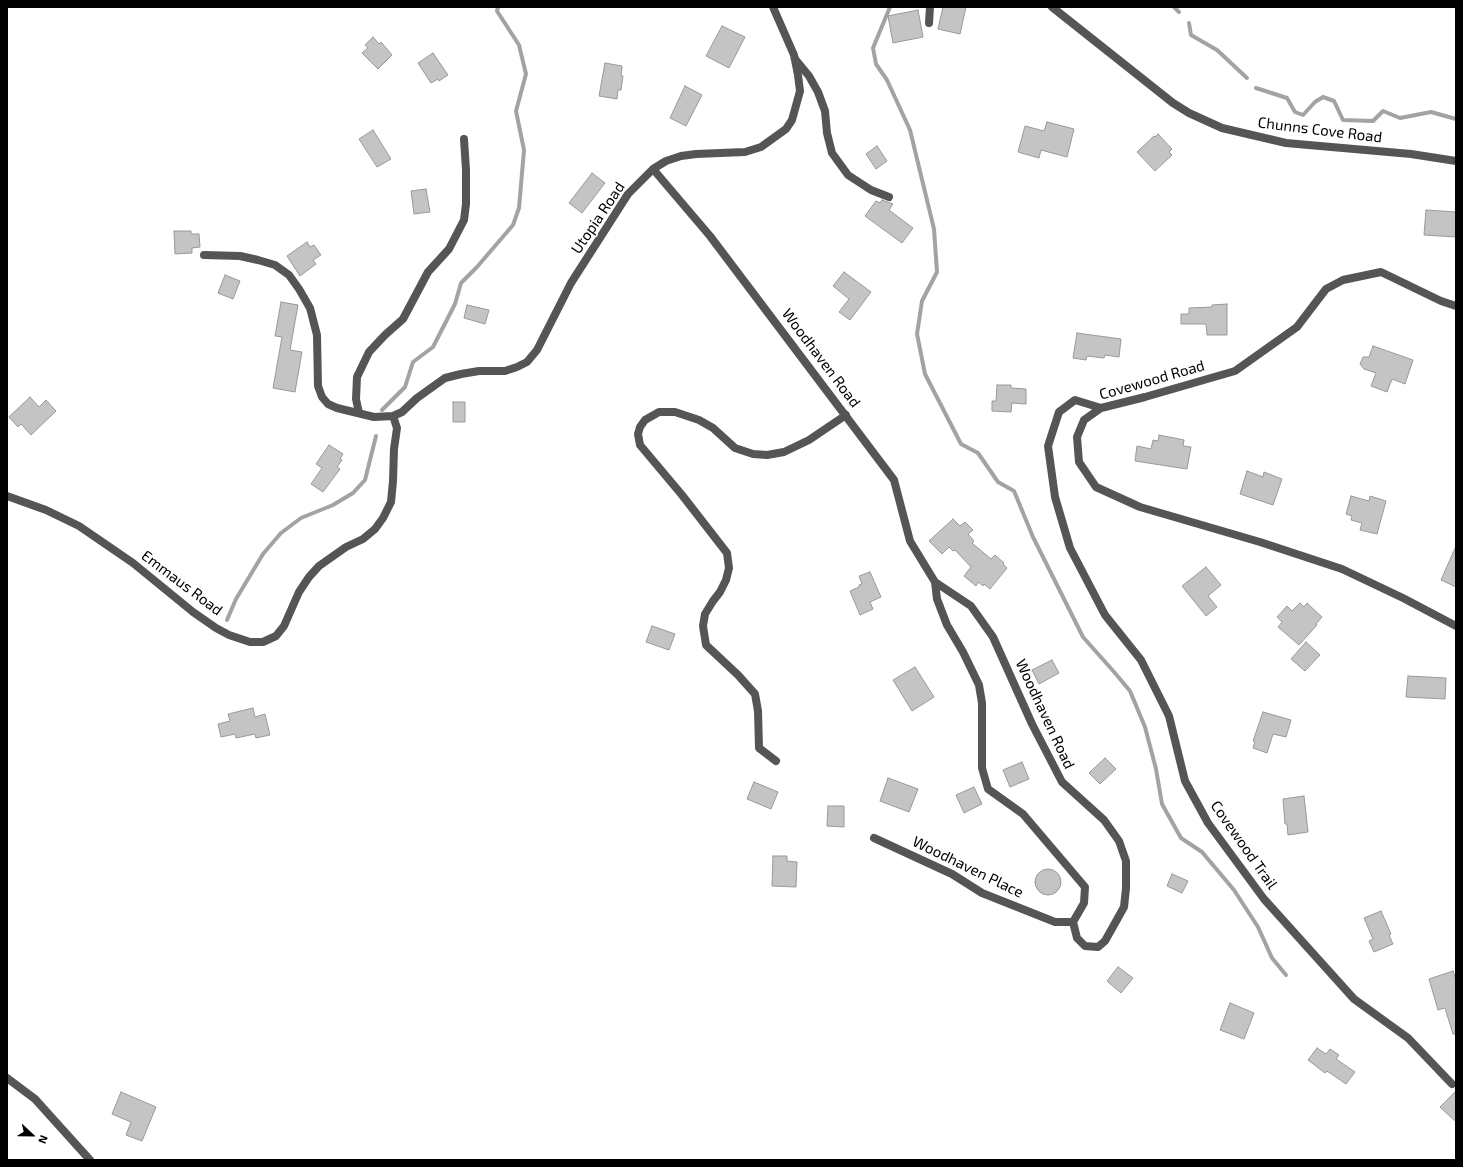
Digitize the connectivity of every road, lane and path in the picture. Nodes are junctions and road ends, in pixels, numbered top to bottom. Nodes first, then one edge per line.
1 (773, 7) edge
2 (930, 7) edge
3 (1052, 7) edge
4 (929, 23) dead end
5 (795, 59) junction
6 (464, 139) dead end
7 (1456, 161) edge
8 (652, 169) junction
9 (889, 197) dead end
10 (204, 255) dead end
11 (1456, 306) edge
12 (1101, 408) junction
13 (359, 413) junction
14 (846, 415) junction
15 (393, 416) junction
16 (7, 496) edge
17 (935, 582) junction
18 (1456, 626) edge
19 (776, 761) dead end
20 (874, 838) dead end
21 (1073, 922) junction
22 (7, 1078) edge
23 (1452, 1084) dead end
24 (90, 1160) edge

1 - 5 street, Utopia Road
2 - 4 street
3 - 7 street, Chunns Cove Road
5 - 8 street, Utopia Road
5 - 9 street
6 - 13 street
8 - 14 street, Woodhaven Road
8 - 15 street, Utopia Road
10 - 13 street
11 - 12 street, Covewood Road
12 - 18 street, Covewood Road
12 - 23 street, Covewood Trail
13 - 15 street
14 - 17 street, Woodhaven Road
14 - 19 street
15 - 16 street, Emmaus Road
17 - 21 street, Woodhaven Road
17 - 21 street, Woodhaven Road
20 - 21 street, Woodhaven Place
22 - 24 street

